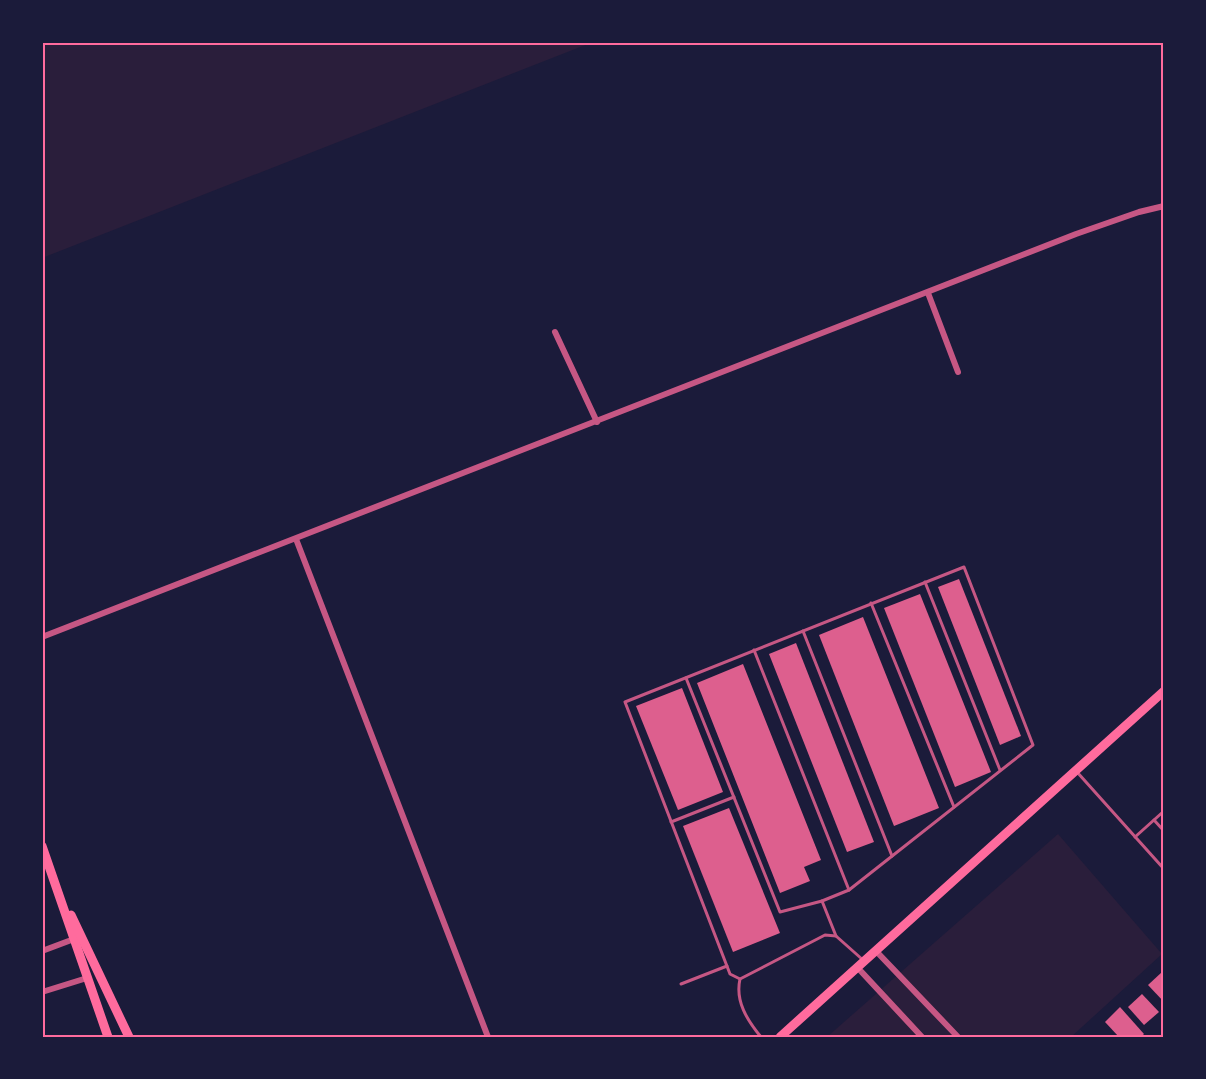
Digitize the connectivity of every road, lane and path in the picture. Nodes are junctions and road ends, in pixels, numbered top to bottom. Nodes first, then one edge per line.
1 (1164, 206) edge
2 (928, 293) junction
3 (555, 332) dead end
4 (958, 372) dead end
5 (597, 422) junction
6 (296, 539) junction
7 (925, 582) junction
8 (871, 603) junction
9 (803, 631) junction
10 (42, 637) edge
11 (754, 650) junction
12 (686, 677) junction
13 (1164, 691) edge
14 (1000, 771) junction
15 (1075, 771) junction
16 (734, 797) junction
17 (954, 807) junction
18 (1164, 811) edge
19 (1154, 820) junction
20 (671, 822) junction
21 (1164, 831) edge
22 (1135, 837) junction
23 (42, 846) edge
24 (892, 856) junction
25 (1163, 868) edge
26 (55, 881) junction
27 (849, 890) junction
28 (822, 901) junction
29 (836, 936) junction
30 (74, 939) junction
31 (42, 951) edge
32 (876, 951) junction
33 (861, 964) junction
34 (727, 966) junction
35 (87, 978) junction
36 (740, 979) junction
37 (681, 984) dead end
38 (42, 992) edge
39 (108, 1037) edge
40 (129, 1037) edge
41 (488, 1037) edge
42 (761, 1037) edge
43 (780, 1037) edge
44 (922, 1037) edge
45 (958, 1037) edge

1 - 2 street
2 - 4 street
2 - 5 street
3 - 5 street
5 - 6 street
6 - 10 street
6 - 41 street
7 - 8 lane
7 - 14 lane
7 - 14 lane
8 - 9 lane
8 - 17 lane
9 - 11 lane
9 - 24 lane
11 - 12 lane
11 - 27 lane
12 - 16 lane
12 - 20 lane
13 - 15 main road
14 - 17 lane
15 - 22 lane
15 - 32 main road
16 - 20 lane
16 - 28 lane
17 - 24 lane
18 - 19 lane
19 - 21 lane
19 - 22 lane
20 - 34 lane
22 - 25 lane
23 - 26 main road
24 - 27 lane
26 - 30 main road
26 - 40 main road
27 - 28 lane
28 - 29 lane
29 - 33 lane
29 - 36 lane
30 - 31 street
30 - 35 main road
32 - 33 main road
32 - 45 street
33 - 43 main road
33 - 44 street
34 - 36 lane
34 - 37 lane
35 - 38 street
35 - 39 main road
36 - 42 lane

